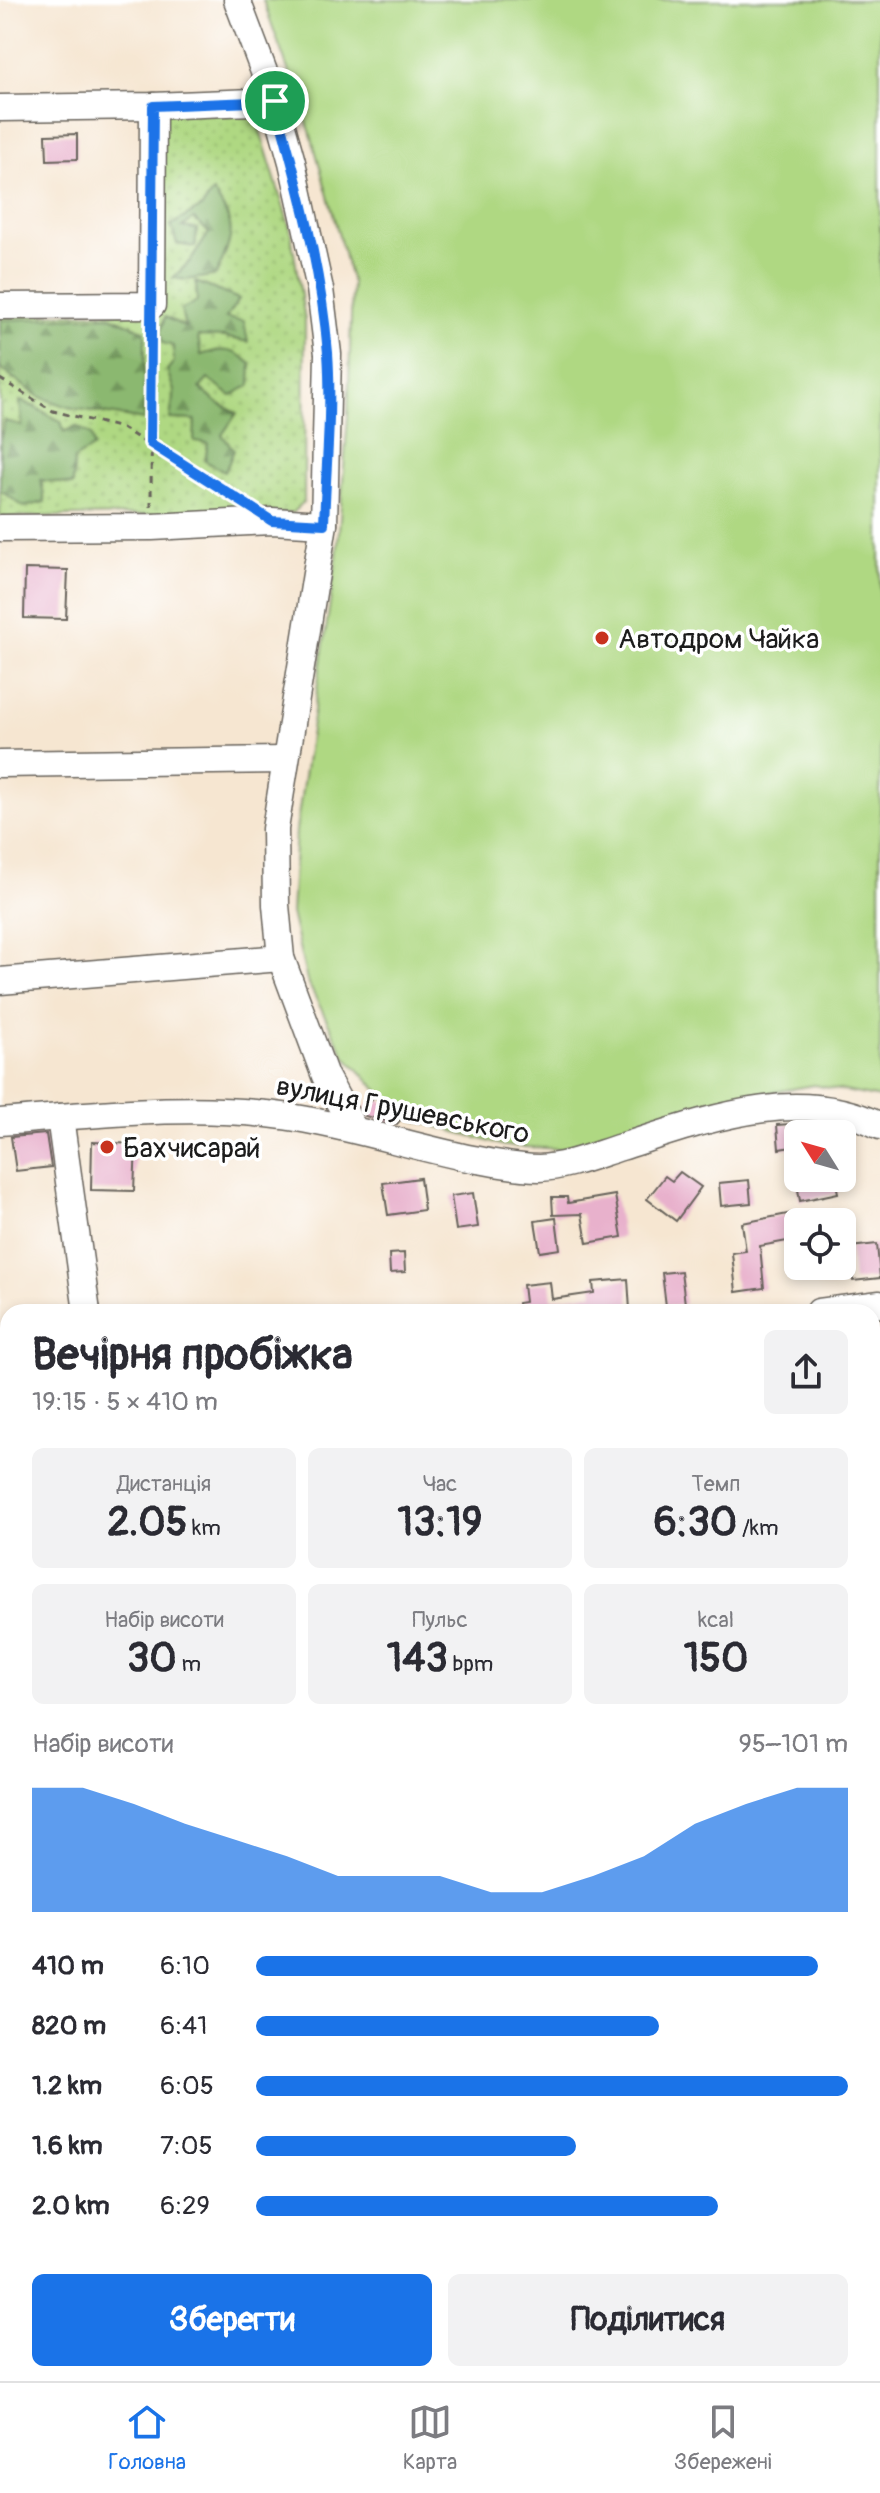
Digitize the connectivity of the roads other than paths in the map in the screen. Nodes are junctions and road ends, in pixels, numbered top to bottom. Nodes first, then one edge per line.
1 (237, 0) edge
2 (275, 101) junction
3 (153, 106) junction
4 (0, 108) edge
5 (0, 306) edge
6 (324, 524) junction
7 (0, 528) edge
8 (285, 760) junction
9 (0, 764) edge
10 (281, 958) junction
11 (0, 981) edge
12 (60, 1117) junction
13 (0, 1122) edge
14 (880, 1126) edge
15 (353, 1128) junction
16 (86, 1304) edge

1 - 2 street
2 - 3 street
2 - 6 street
3 - 4 street
3 - 5 street
6 - 7 street
6 - 8 street
8 - 9 street
8 - 10 street
10 - 11 street
10 - 15 street
12 - 13 street, вулиця Грушевського
12 - 15 street, вулиця Грушевського
12 - 16 street
14 - 15 street, вулиця Грушевського

